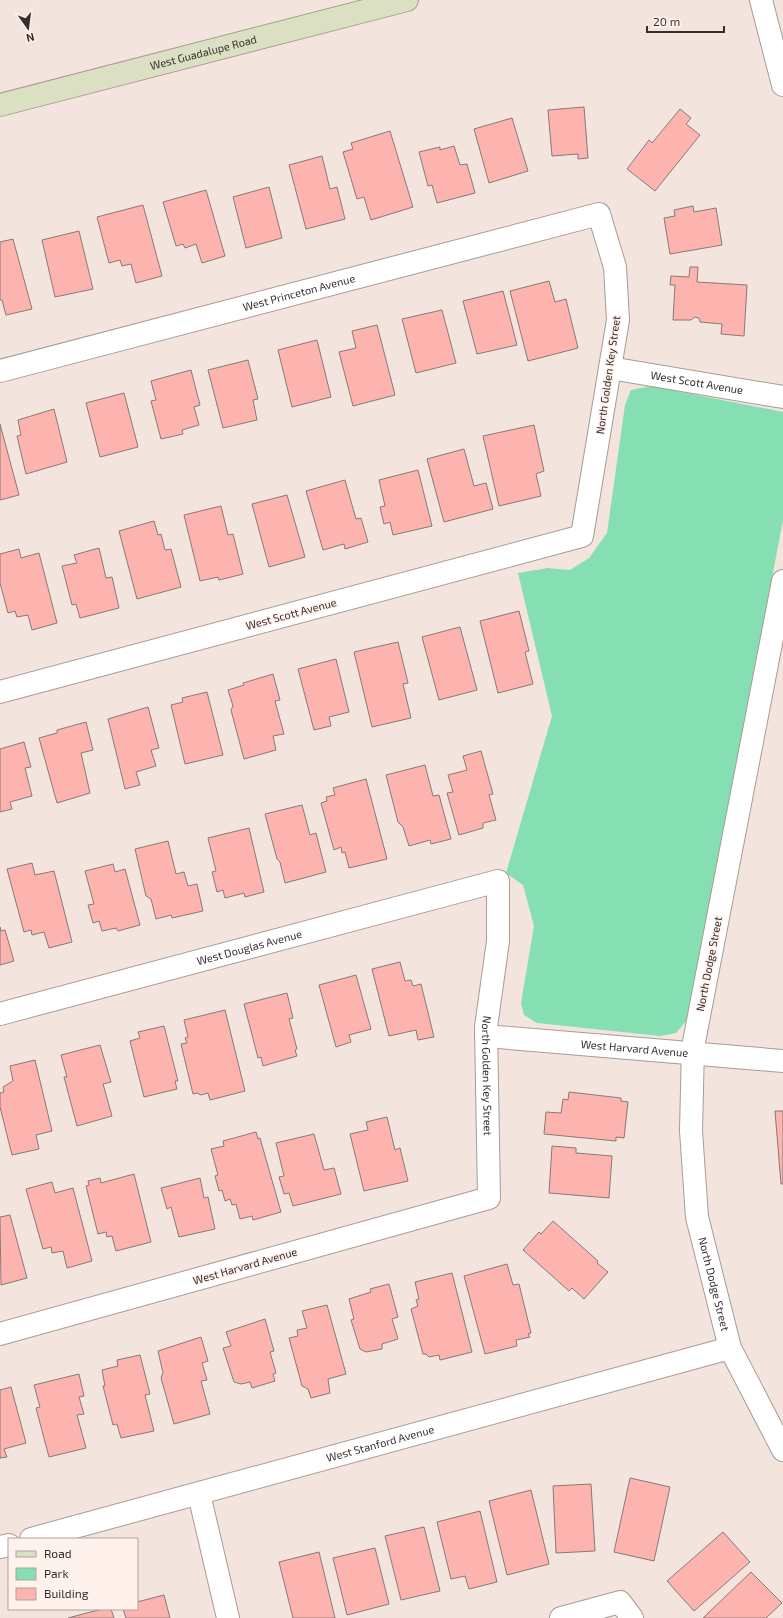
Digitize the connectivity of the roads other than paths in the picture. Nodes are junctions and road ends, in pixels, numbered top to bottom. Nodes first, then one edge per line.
1 (407, 0) edge
2 (761, 0) edge
3 (359, 6) edge
4 (783, 85) edge
5 (0, 105) edge
6 (599, 214) joint
7 (610, 368) junction
8 (0, 371) edge
9 (783, 397) edge
10 (582, 536) joint
11 (783, 581) edge
12 (0, 692) edge
13 (498, 881) joint
14 (0, 1014) edge
15 (486, 1036) junction
16 (693, 1054) junction
17 (783, 1061) edge
18 (489, 1198) joint
19 (0, 1334) edge
20 (730, 1348) junction
21 (783, 1450) edge
22 (199, 1494) junction
23 (35, 1538) edge
24 (626, 1610) edge
25 (228, 1618) edge
26 (561, 1618) edge

1 - 3 main road, West Guadalupe Road
2 - 4 street
3 - 5 main road, West Guadalupe Road
6 - 7 street, North Golden Key Street
6 - 8 street, West Princeton Avenue
7 - 9 street, West Scott Avenue
7 - 10 street, North Golden Key Street
10 - 12 street, West Scott Avenue
11 - 16 street, North Dodge Street
13 - 14 street, West Douglas Avenue
13 - 15 street, North Golden Key Street
15 - 16 street, West Harvard Avenue
15 - 18 street, North Golden Key Street
16 - 17 street, West Harvard Avenue
16 - 20 street, North Dodge Street
18 - 19 street, West Harvard Avenue
20 - 21 street, North Dodge Street
20 - 22 street, West Stanford Avenue
22 - 23 street, West Stanford Avenue
22 - 25 street
24 - 26 street

